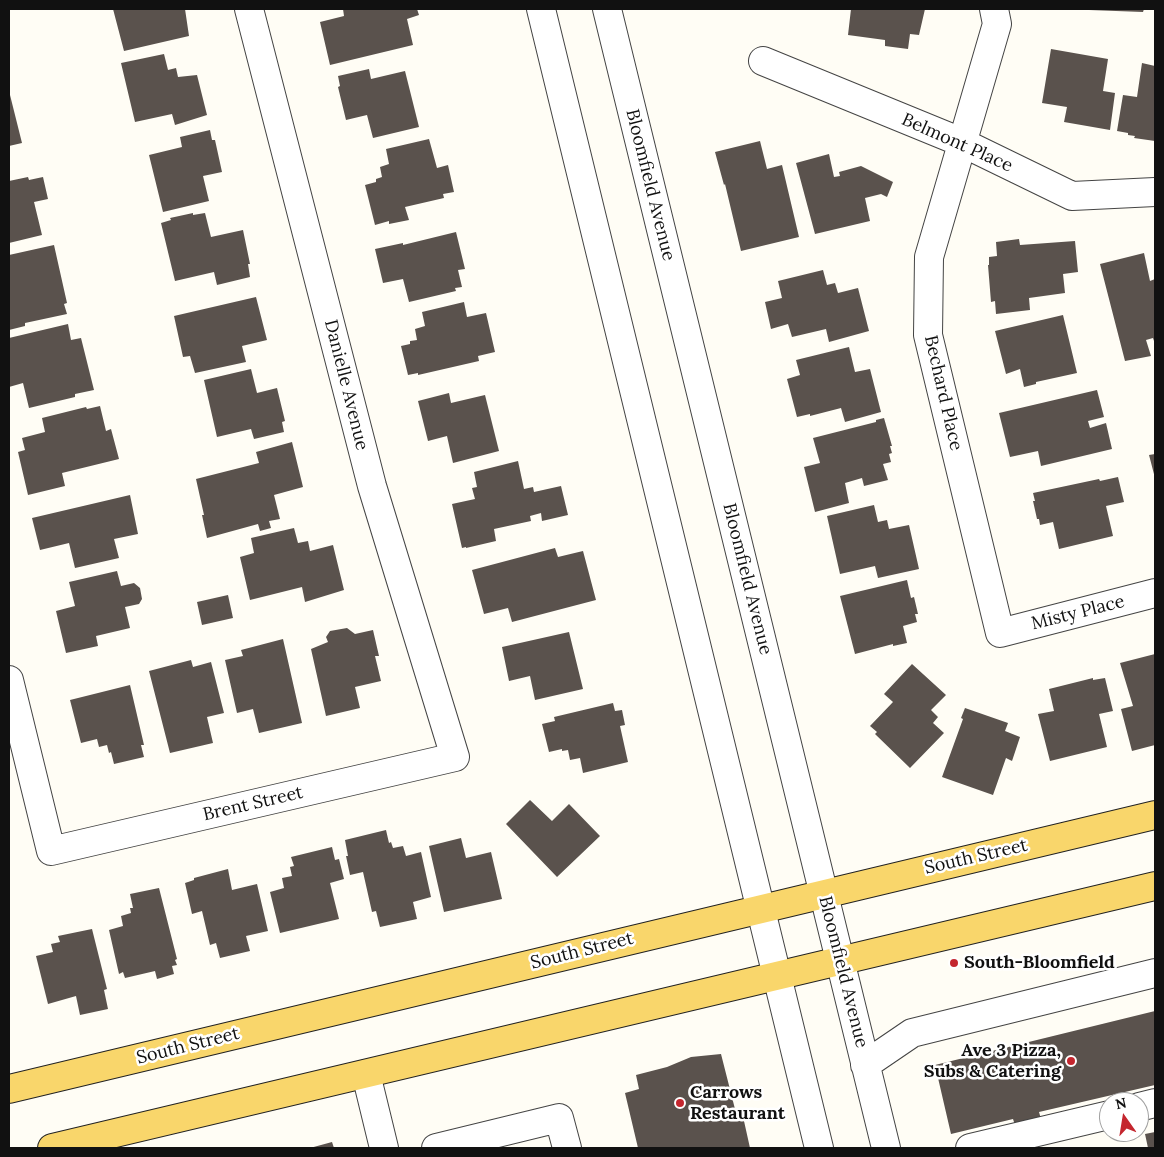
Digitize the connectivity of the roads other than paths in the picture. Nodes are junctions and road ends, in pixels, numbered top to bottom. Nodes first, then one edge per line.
1 (249, 9) edge
2 (540, 9) edge
3 (607, 9) edge
4 (994, 9) edge
5 (763, 61) dead end
6 (961, 142) junction
7 (1155, 192) edge
8 (1155, 594) edge
9 (1000, 632) joint
10 (9, 680) edge
11 (455, 757) joint
12 (1155, 815) edge
13 (1155, 886) edge
14 (824, 894) junction
15 (760, 908) junction
16 (841, 962) junction
17 (1155, 973) edge
18 (777, 977) junction
19 (866, 1065) junction
20 (366, 1074) junction
21 (9, 1089) edge
22 (1099, 1116) edge
23 (52, 1148) edge
24 (384, 1148) edge
25 (436, 1148) edge
26 (567, 1148) edge
27 (819, 1148) edge
28 (886, 1148) edge
29 (970, 1148) edge

1 - 11 street, Danielle Avenue
2 - 15 street
3 - 14 street, Bloomfield Avenue
4 - 6 street, Bechard Place
5 - 6 street, Belmont Place
6 - 7 street, Belmont Place
6 - 9 street, Bechard Place
8 - 9 street, Misty Place
10 - 11 street, Brent Street
12 - 14 main road, South Street
13 - 16 main road
14 - 15 main road, South Street
14 - 16 street, Bloomfield Avenue
15 - 18 street
15 - 21 main road, South Street
16 - 18 main road
16 - 19 street, Bloomfield Avenue
17 - 19 street
18 - 20 main road
18 - 27 street
19 - 28 street, Bloomfield Avenue
20 - 23 main road
20 - 24 street
22 - 29 street
25 - 26 street

